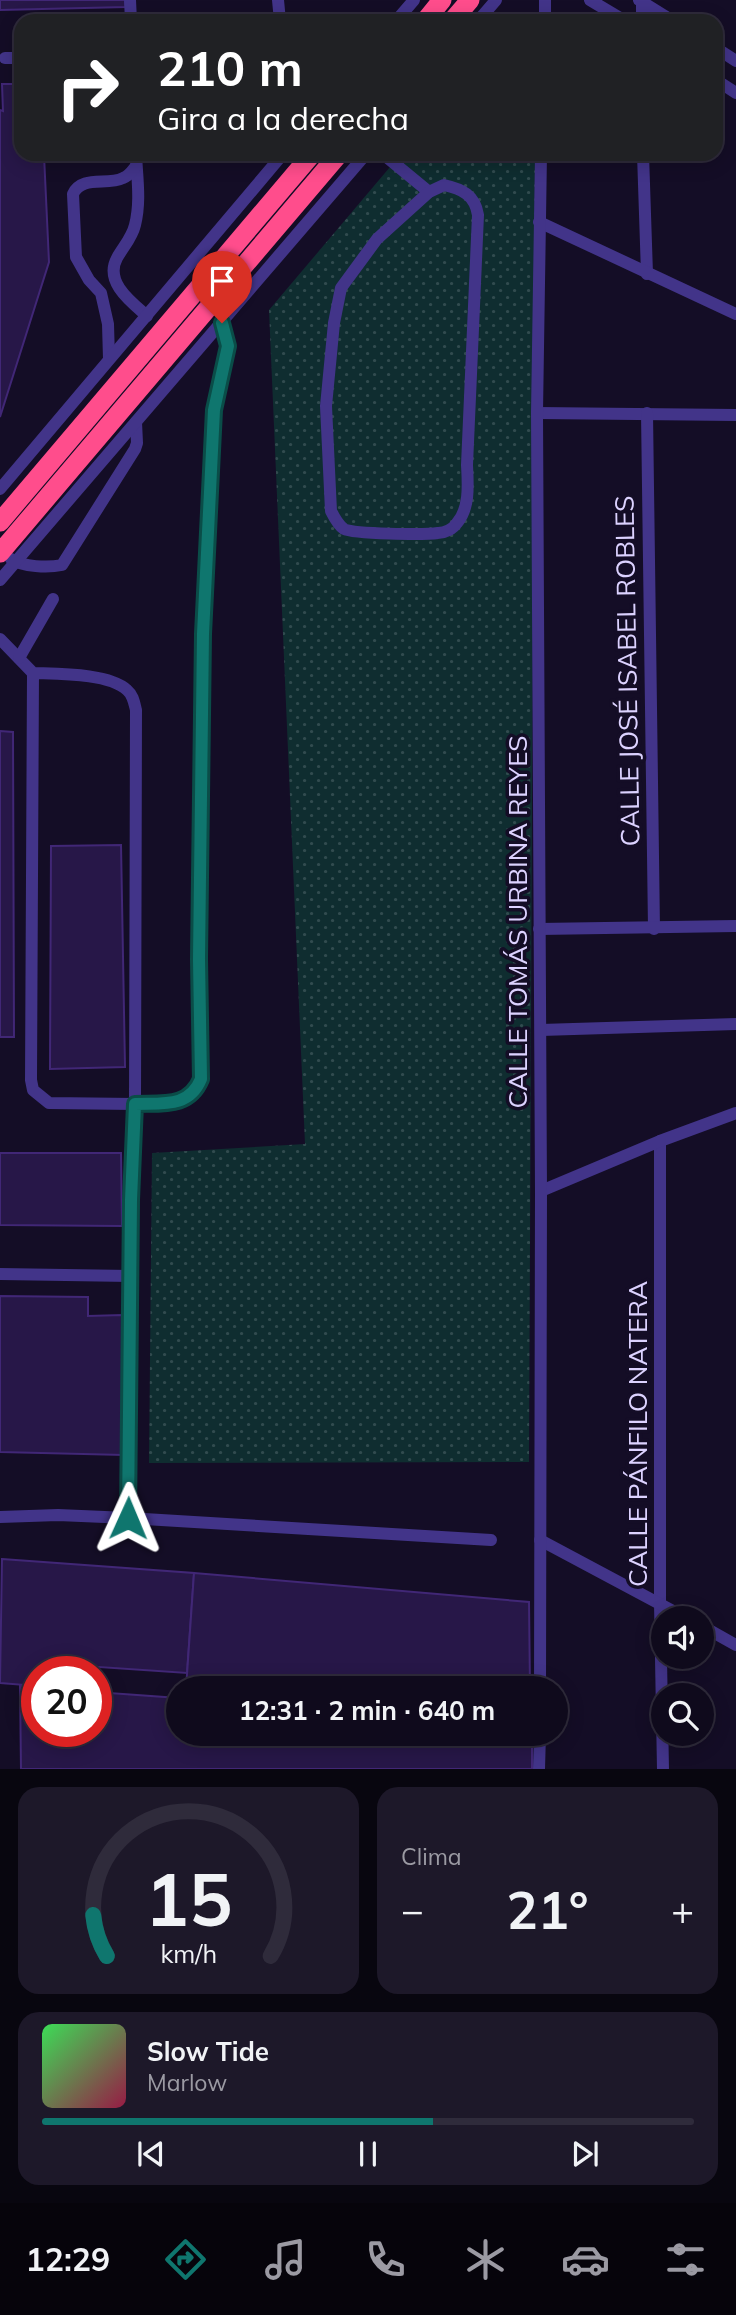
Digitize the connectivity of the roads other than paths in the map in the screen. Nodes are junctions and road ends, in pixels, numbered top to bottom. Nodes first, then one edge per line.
1 (414, 0) edge
2 (442, 0) edge
3 (470, 0) edge
4 (496, 0) edge
5 (590, 0) edge
6 (641, 1) edge
7 (402, 14) edge
8 (431, 14) edge
9 (458, 14) edge
10 (484, 14) edge
11 (613, 14) edge
12 (662, 14) edge
13 (135, 161) edge
14 (136, 161) edge
15 (277, 161) edge
16 (306, 161) edge
17 (333, 161) edge
18 (360, 161) edge
19 (391, 161) edge
20 (541, 161) edge
21 (643, 161) edge
22 (429, 192) junction
23 (539, 222) junction
24 (647, 274) junction
25 (116, 282) junction
26 (101, 293) junction
27 (736, 314) edge
28 (147, 316) junction
29 (222, 323) junction
30 (109, 359) junction
31 (537, 413) junction
32 (647, 413) junction
33 (736, 415) edge
34 (136, 422) junction
35 (0, 489) edge
36 (0, 522) edge
37 (5, 556) edge
38 (0, 580) edge
39 (53, 599) dead end
40 (0, 639) edge
41 (19, 658) junction
42 (33, 673) junction
43 (736, 926) edge
44 (539, 929) junction
45 (654, 929) junction
46 (736, 1024) edge
47 (541, 1030) junction
48 (135, 1104) junction
49 (736, 1113) edge
50 (660, 1141) junction
51 (541, 1191) junction
52 (0, 1273) edge
53 (131, 1276) junction
54 (0, 1517) edge
55 (128, 1518) junction
56 (491, 1540) dead end
57 (540, 1540) junction
58 (660, 1603) junction
59 (665, 1606) edge
60 (714, 1633) edge
61 (736, 1645) edge
62 (540, 1676) edge
63 (540, 1746) edge
64 (540, 1769) edge
65 (663, 1769) edge

1 - 7 street
2 - 8 highway
3 - 9 highway
4 - 10 street
5 - 11 street
6 - 12 street
13 - 26 street
14 - 25 street
15 - 28 street
16 - 36 highway
17 - 37 highway
18 - 29 street
19 - 22 street
20 - 23 street, CALLE TOMÁS URBINA REYES
21 - 24 street
22 - 22 street
23 - 24 street
23 - 31 street, CALLE TOMÁS URBINA REYES
24 - 27 street
25 - 26 street
25 - 28 street
26 - 30 street
28 - 30 street
29 - 34 street
29 - 48 street
30 - 35 street
31 - 32 street
31 - 44 street, CALLE TOMÁS URBINA REYES
32 - 33 street
32 - 45 street, CALLE JOSÉ ISABEL ROBLES
34 - 37 street
34 - 37 street
37 - 38 street
39 - 41 street
40 - 41 street
41 - 42 street
42 - 48 street
42 - 48 street
43 - 45 street
44 - 45 street
44 - 47 street, CALLE TOMÁS URBINA REYES
46 - 47 street
47 - 51 street, CALLE TOMÁS URBINA REYES
48 - 53 street
49 - 50 street
50 - 51 street
50 - 58 street, CALLE PÁNFILO NATERA
51 - 57 street, CALLE TOMÁS URBINA REYES
52 - 53 street
53 - 55 street
54 - 55 street
55 - 56 street
57 - 58 street
57 - 62 street, CALLE TOMÁS URBINA REYES
58 - 59 street
58 - 65 street, CALLE PÁNFILO NATERA
60 - 61 street
63 - 64 street

